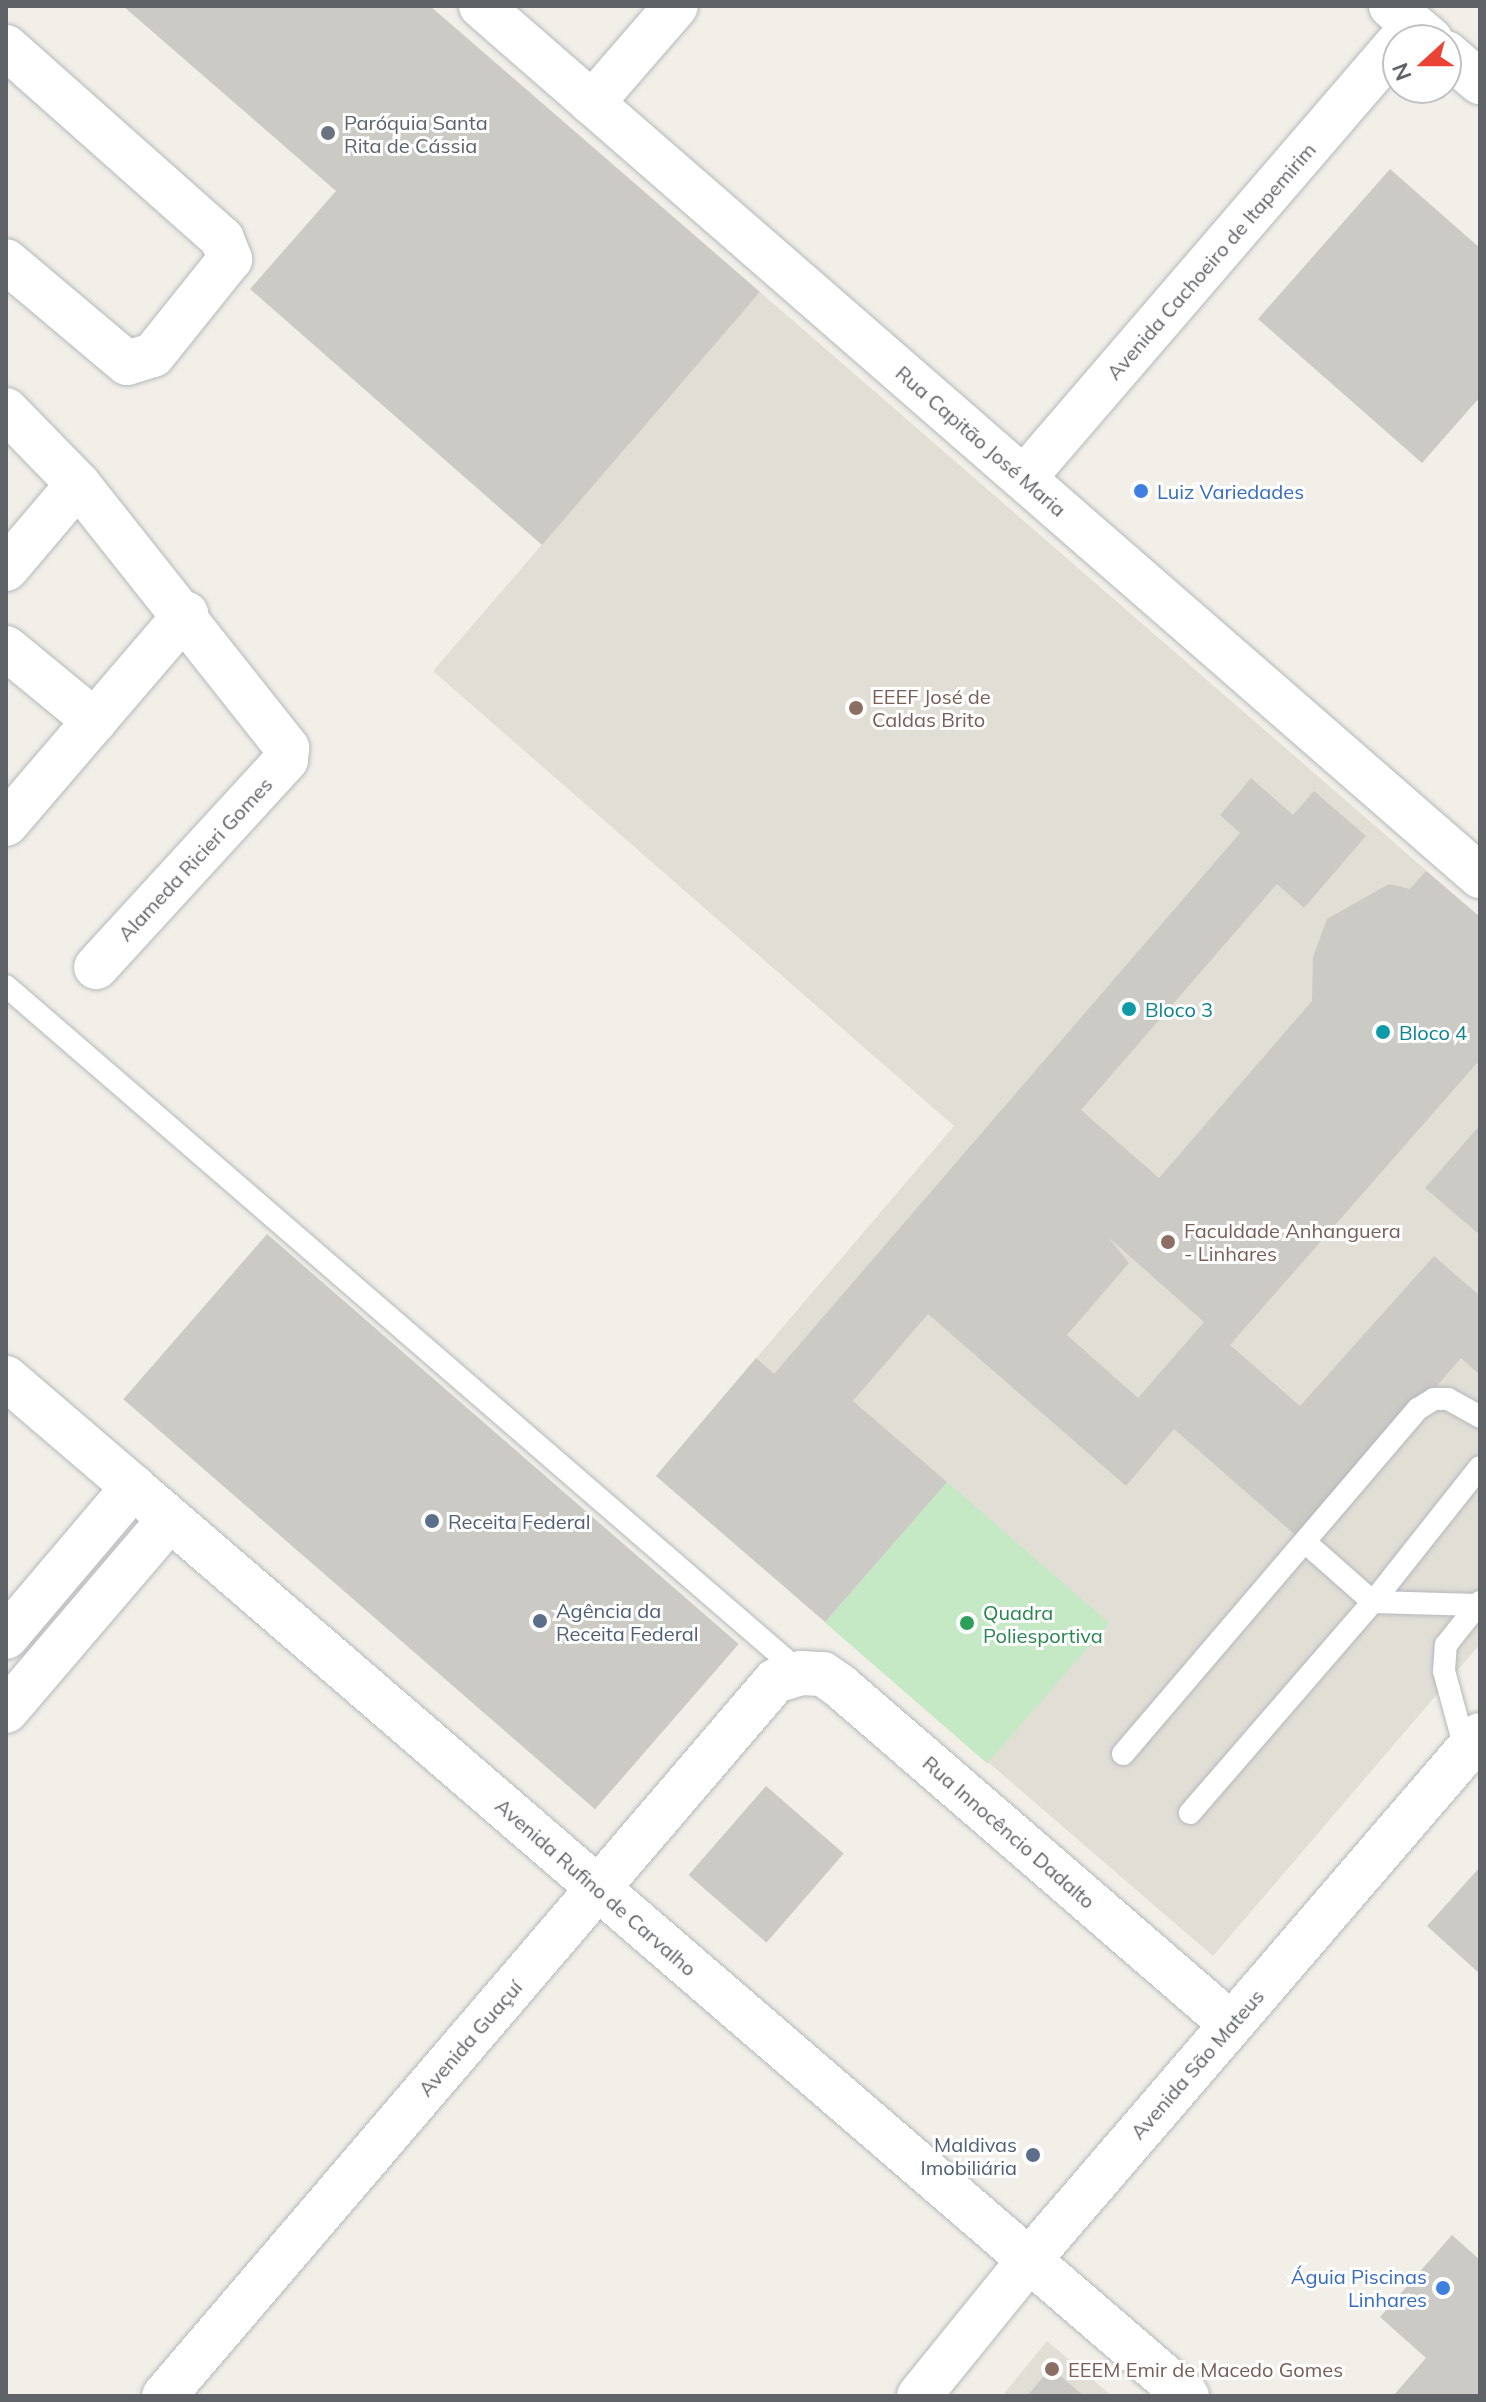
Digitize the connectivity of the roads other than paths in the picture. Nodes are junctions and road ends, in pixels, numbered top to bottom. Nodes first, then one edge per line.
1 (481, 6) edge
2 (676, 6) edge
3 (6, 47) edge
4 (1382, 60) edge
5 (1462, 67) edge
6 (1480, 82) edge
7 (592, 103) junction
8 (6, 261) edge
9 (6, 410) edge
10 (1024, 478) junction
11 (78, 484) junction
12 (6, 569) edge
13 (186, 614) junction
14 (6, 648) edge
15 (95, 721) junction
16 (6, 824) edge
17 (1474, 859) edge
18 (96, 967) dead end
19 (6, 986) edge
20 (6, 1378) edge
21 (1480, 1417) edge
22 (1480, 1467) edge
23 (133, 1487) junction
24 (169, 1520) junction
25 (1305, 1542) junction
26 (1373, 1602) junction
27 (1479, 1604) edge
28 (6, 1637) edge
29 (788, 1677) junction
30 (6, 1711) edge
31 (1473, 1744) edge
32 (1123, 1754) dead end
33 (1190, 1813) dead end
34 (598, 1889) junction
35 (1231, 2024) junction
36 (1029, 2260) junction
37 (164, 2396) edge
38 (919, 2396) edge
39 (1187, 2396) edge

1 - 7 street, Rua Capitão José Maria
2 - 7 street
3 - 8 street
4 - 10 street, Avenida Cachoeiro de Itapemirim
5 - 6 street
7 - 10 street, Rua Capitão José Maria
9 - 11 street
10 - 17 street, Rua Capitão José Maria
11 - 12 street
11 - 13 street
13 - 15 street
13 - 18 street, Alameda Ricieri Gomes
14 - 15 street
15 - 16 street
19 - 29 lane
20 - 23 street, Avenida Rufino de Carvalho
21 - 25 lane
22 - 26 lane
23 - 24 street, Avenida Rufino de Carvalho
23 - 28 street
24 - 30 street
24 - 34 street, Avenida Rufino de Carvalho
25 - 26 lane
25 - 32 lane
26 - 27 lane
26 - 33 lane
27 - 31 lane
29 - 34 street, Avenida Guaçuí
29 - 35 street, Rua Innocêncio Dadalto
31 - 35 street, Avenida São Mateus
34 - 36 street, Avenida Rufino de Carvalho
34 - 37 street, Avenida Guaçuí
35 - 36 street, Avenida São Mateus
36 - 38 street, Avenida São Mateus
36 - 39 street, Avenida Rufino de Carvalho

